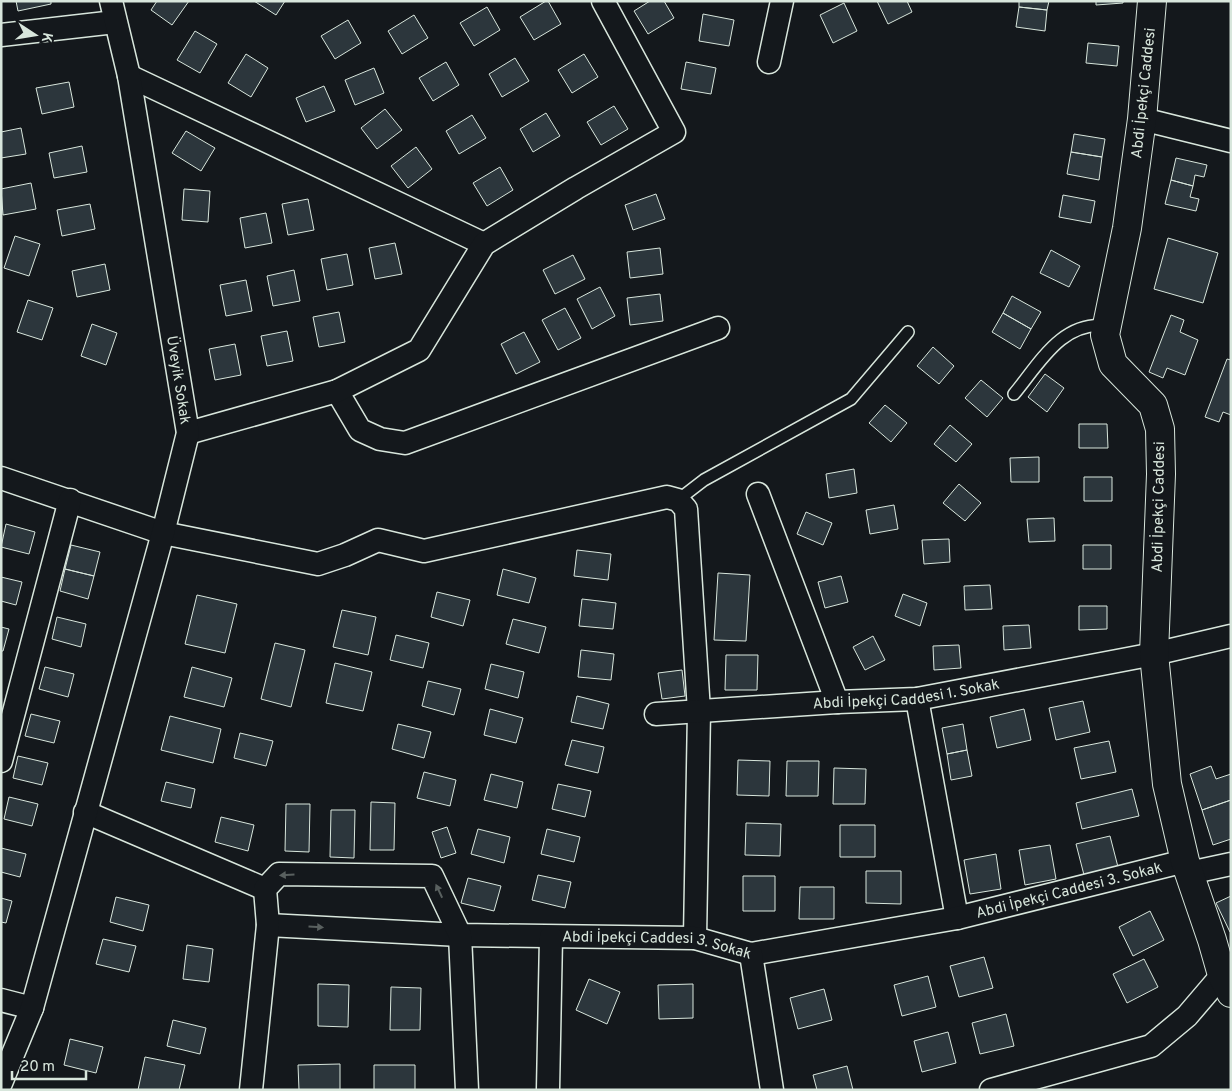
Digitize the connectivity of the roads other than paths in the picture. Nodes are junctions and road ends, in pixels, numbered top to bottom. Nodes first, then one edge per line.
1 (604, 1) edge
2 (782, 1) edge
3 (1152, 1) edge
4 (113, 12) edge
5 (1, 36) edge
6 (769, 62) dead end
7 (129, 76) junction
8 (1142, 119) junction
9 (1231, 141) edge
10 (484, 244) junction
11 (1107, 326) junction
12 (718, 328) dead end
13 (908, 332) dead end
14 (337, 391) junction
15 (1014, 394) dead end
16 (188, 433) junction
17 (1, 478) edge
18 (758, 494) dead end
19 (70, 500) junction
20 (678, 500) junction
21 (164, 533) junction
22 (1231, 636) edge
23 (1154, 654) junction
24 (917, 699) junction
25 (837, 702) junction
26 (699, 711) junction
27 (656, 714) dead end
28 (1, 762) edge
29 (85, 812) junction
30 (1231, 864) edge
31 (1187, 867) junction
32 (265, 889) junction
33 (957, 918) junction
34 (268, 925) junction
35 (460, 935) junction
36 (551, 938) junction
37 (695, 938) junction
38 (751, 954) junction
39 (1227, 984) edge
40 (1, 1000) edge
41 (32, 1008) junction
42 (1, 1083) edge
43 (251, 1090) edge
44 (467, 1090) edge
45 (548, 1090) edge
46 (772, 1090) edge
47 (990, 1090) edge

1 - 10 street
2 - 6 street
3 - 8 main road, Abdi İpekçi Caddesi
4 - 5 street
4 - 7 street, Üveyik Sokak
7 - 10 street
7 - 16 street, Üveyik Sokak
8 - 9 street
8 - 11 main road, Abdi İpekçi Caddesi
10 - 14 street
11 - 15 lane
11 - 23 main road, Abdi İpekçi Caddesi
12 - 14 street
13 - 20 lane
14 - 16 street
16 - 21 street, Üveyik Sokak
17 - 19 street
18 - 25 street
19 - 21 street
19 - 28 street
20 - 21 street
20 - 26 street
21 - 29 street, Üveyik Sokak
22 - 23 street, Abdi İpekçi Caddesi 1. Sokak
23 - 24 street, Abdi İpekçi Caddesi 1. Sokak
23 - 31 main road, Abdi İpekçi Caddesi
24 - 25 street, Abdi İpekçi Caddesi 1. Sokak
24 - 33 street
25 - 26 street, Abdi İpekçi Caddesi 1. Sokak
26 - 27 street, Abdi İpekçi Caddesi 1. Sokak
26 - 37 street
29 - 32 street
29 - 41 street, Üveyik Sokak
30 - 31 street, Abdi İpekçi Caddesi 3. Sokak
31 - 33 street, Abdi İpekçi Caddesi 3. Sokak
31 - 39 main road, Abdi İpekçi Caddesi
32 - 34 street
35 -> 32 street
33 - 38 street, Abdi İpekçi Caddesi 3. Sokak
34 -> 35 street, Abdi İpekçi Caddesi 3. Sokak
34 - 43 street
35 - 36 street, Abdi İpekçi Caddesi 3. Sokak
35 - 44 street
36 - 37 street, Abdi İpekçi Caddesi 3. Sokak
36 - 45 street
37 - 38 street, Abdi İpekçi Caddesi 3. Sokak
38 - 46 street
39 - 47 street
40 - 41 street
41 - 42 street, Üveyik Sokak

